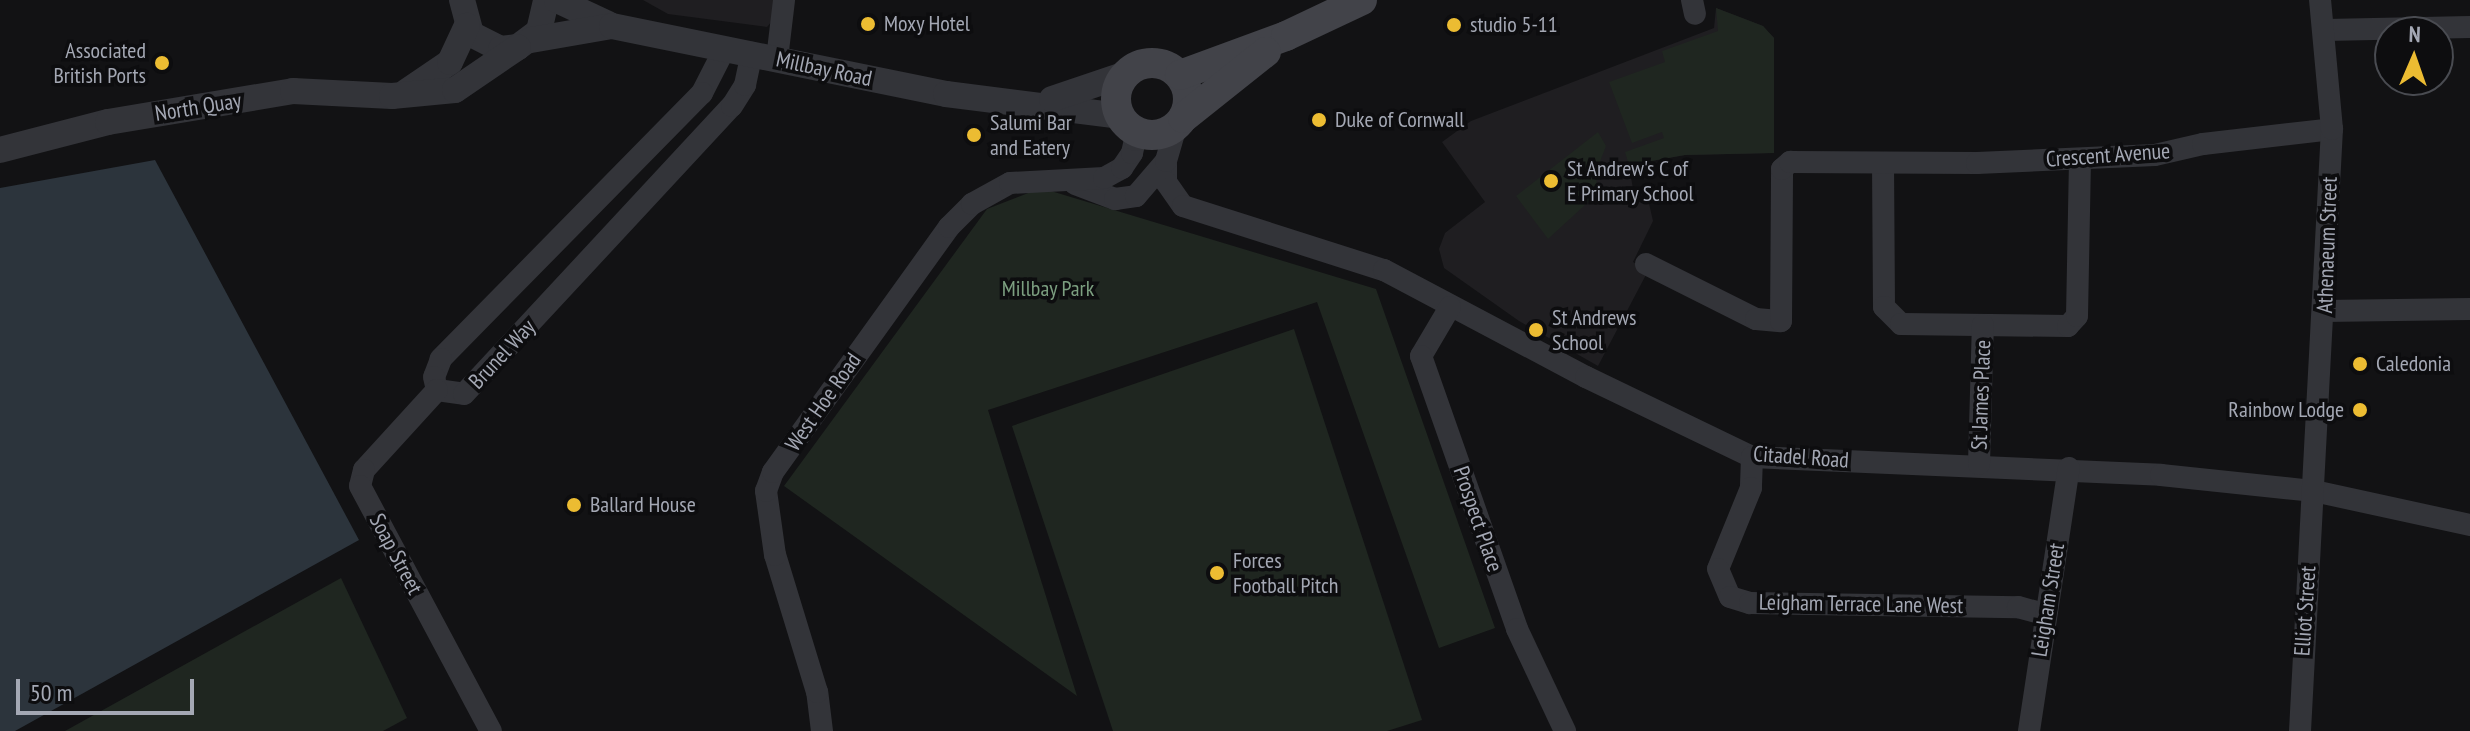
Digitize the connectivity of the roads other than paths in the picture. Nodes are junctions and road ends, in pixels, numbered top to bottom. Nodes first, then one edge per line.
1 (462, 0) edge
2 (546, 0) edge
3 (557, 0) edge
4 (784, 0) edge
5 (1362, 0) edge
6 (2320, 0) edge
7 (467, 26) junction
8 (612, 26) junction
9 (2470, 27) edge
10 (2326, 30) junction
11 (1286, 36) junction
12 (524, 44) junction
13 (725, 48) junction
14 (764, 56) junction
15 (1126, 74) junction
16 (1180, 75) junction
17 (399, 95) junction
18 (1037, 103) junction
19 (1124, 121) junction
20 (1179, 122) junction
21 (2332, 129) junction
22 (0, 150) edge
23 (2080, 159) junction
24 (1166, 161) junction
25 (1883, 163) junction
26 (1071, 182) junction
27 (1646, 264) dead end
28 (1450, 307) junction
29 (2470, 309) edge
30 (2324, 311) junction
31 (1983, 325) junction
32 (437, 390) junction
33 (1752, 457) junction
34 (1979, 464) junction
35 (2069, 468) junction
36 (2314, 491) junction
37 (2470, 525) edge
38 (2045, 614) junction
39 (491, 731) edge
40 (822, 731) edge
41 (1565, 731) edge
42 (2029, 731) edge
43 (2300, 731) edge

1 - 7 street
2 - 12 street
3 - 8 street, Millbay Road
4 - 14 street
5 - 11 main road
6 - 10 street, Athenaeum Street
7 - 12 street
7 - 17 street
8 - 12 street, Millbay Road
8 - 13 street, Millbay Road
9 - 10 street
10 - 21 street, Athenaeum Street
11 - 16 main road
11 - 20 main road
12 - 17 street, North Quay
13 - 14 street, Millbay Road
13 - 32 street, Brunel Way
14 - 18 street, Millbay Road
14 - 32 street, Brunel Way
15 - 16 main road
15 - 18 street, Millbay Road
15 - 19 main road
16 - 20 main road
17 - 22 street, North Quay
18 - 19 street, Millbay Road
19 - 20 main road
19 - 26 street, West Hoe Road
20 - 24 street, West Hoe Road
21 - 23 street, Crescent Avenue
21 - 30 street, Athenaeum Street
23 - 25 street, Crescent Avenue
23 - 31 street
24 - 26 street, West Hoe Road
24 - 28 street, Citadel Road
25 - 27 street, Crescent Avenue
25 - 31 street
26 - 40 street, West Hoe Road
28 - 33 street, Citadel Road
28 - 41 street, Prospect Place
29 - 30 street
30 - 36 street, Athenaeum Street
31 - 34 street, St James Place
32 - 39 street, Soap Street
33 - 34 street, Citadel Road
33 - 38 street, Leigham Terrace Lane West
34 - 35 street, Citadel Road
35 - 36 street, Citadel Road
35 - 38 street, Leigham Street
36 - 37 street, Citadel Road
36 - 43 street, Elliot Street
38 - 42 street, Leigham Street

